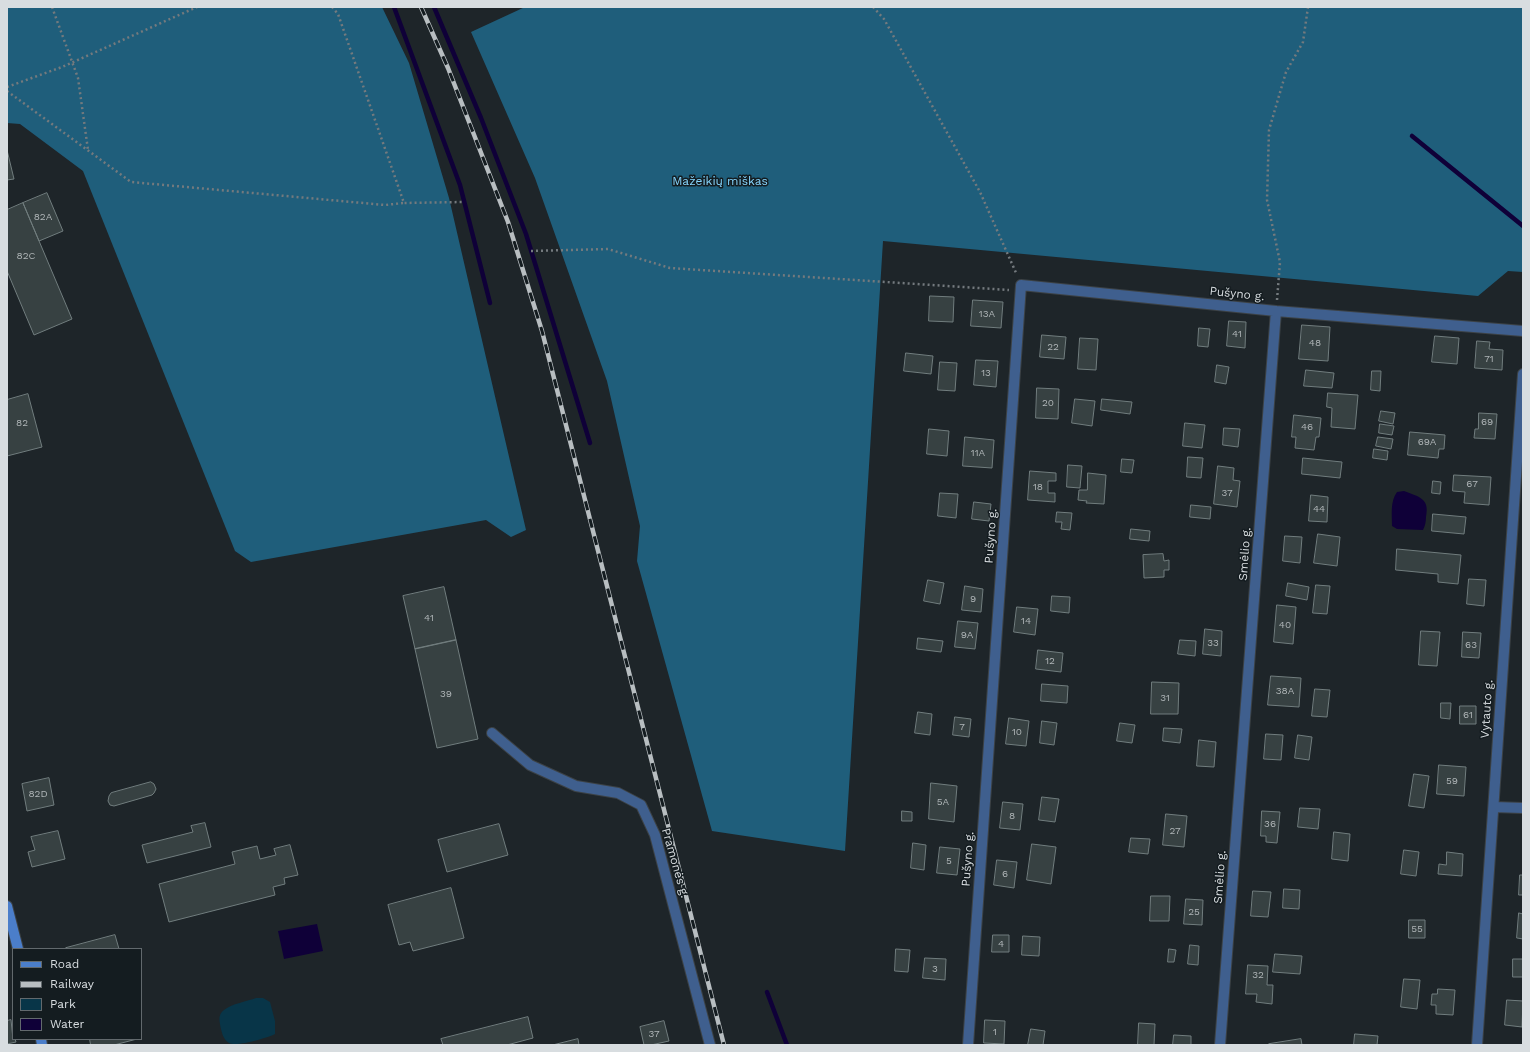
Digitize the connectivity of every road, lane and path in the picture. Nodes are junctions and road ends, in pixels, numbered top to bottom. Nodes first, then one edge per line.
1 (52, 7) edge
2 (197, 7) edge
3 (332, 7) edge
4 (873, 7) edge
5 (1308, 7) edge
6 (73, 62) junction
7 (7, 87) edge
8 (7, 92) edge
9 (88, 150) junction
10 (464, 202) dead end
11 (404, 203) junction
12 (531, 251) dead end
13 (1021, 288) junction
14 (1276, 311) junction
15 (1523, 331) edge
16 (1523, 374) edge
17 (492, 733) dead end
18 (1494, 807) junction
19 (1523, 808) edge
20 (7, 906) edge
21 (18, 948) edge
22 (710, 1045) edge
23 (968, 1045) edge
24 (1220, 1045) edge
25 (1477, 1045) edge

1 - 6 path
2 - 6 path
3 - 11 path
4 - 13 path
5 - 14 path
6 - 7 path
6 - 9 path
8 - 9 path
9 - 11 path
10 - 11 path
12 - 13 path
13 - 14 street, Pušyno g.
13 - 23 street, Pušyno g.
14 - 15 street
14 - 24 street, Smėlio g.
16 - 18 street, Vytauto g.
17 - 22 street, Pramonės g.
18 - 19 street
18 - 25 street, Vytauto g.
20 - 21 main road

